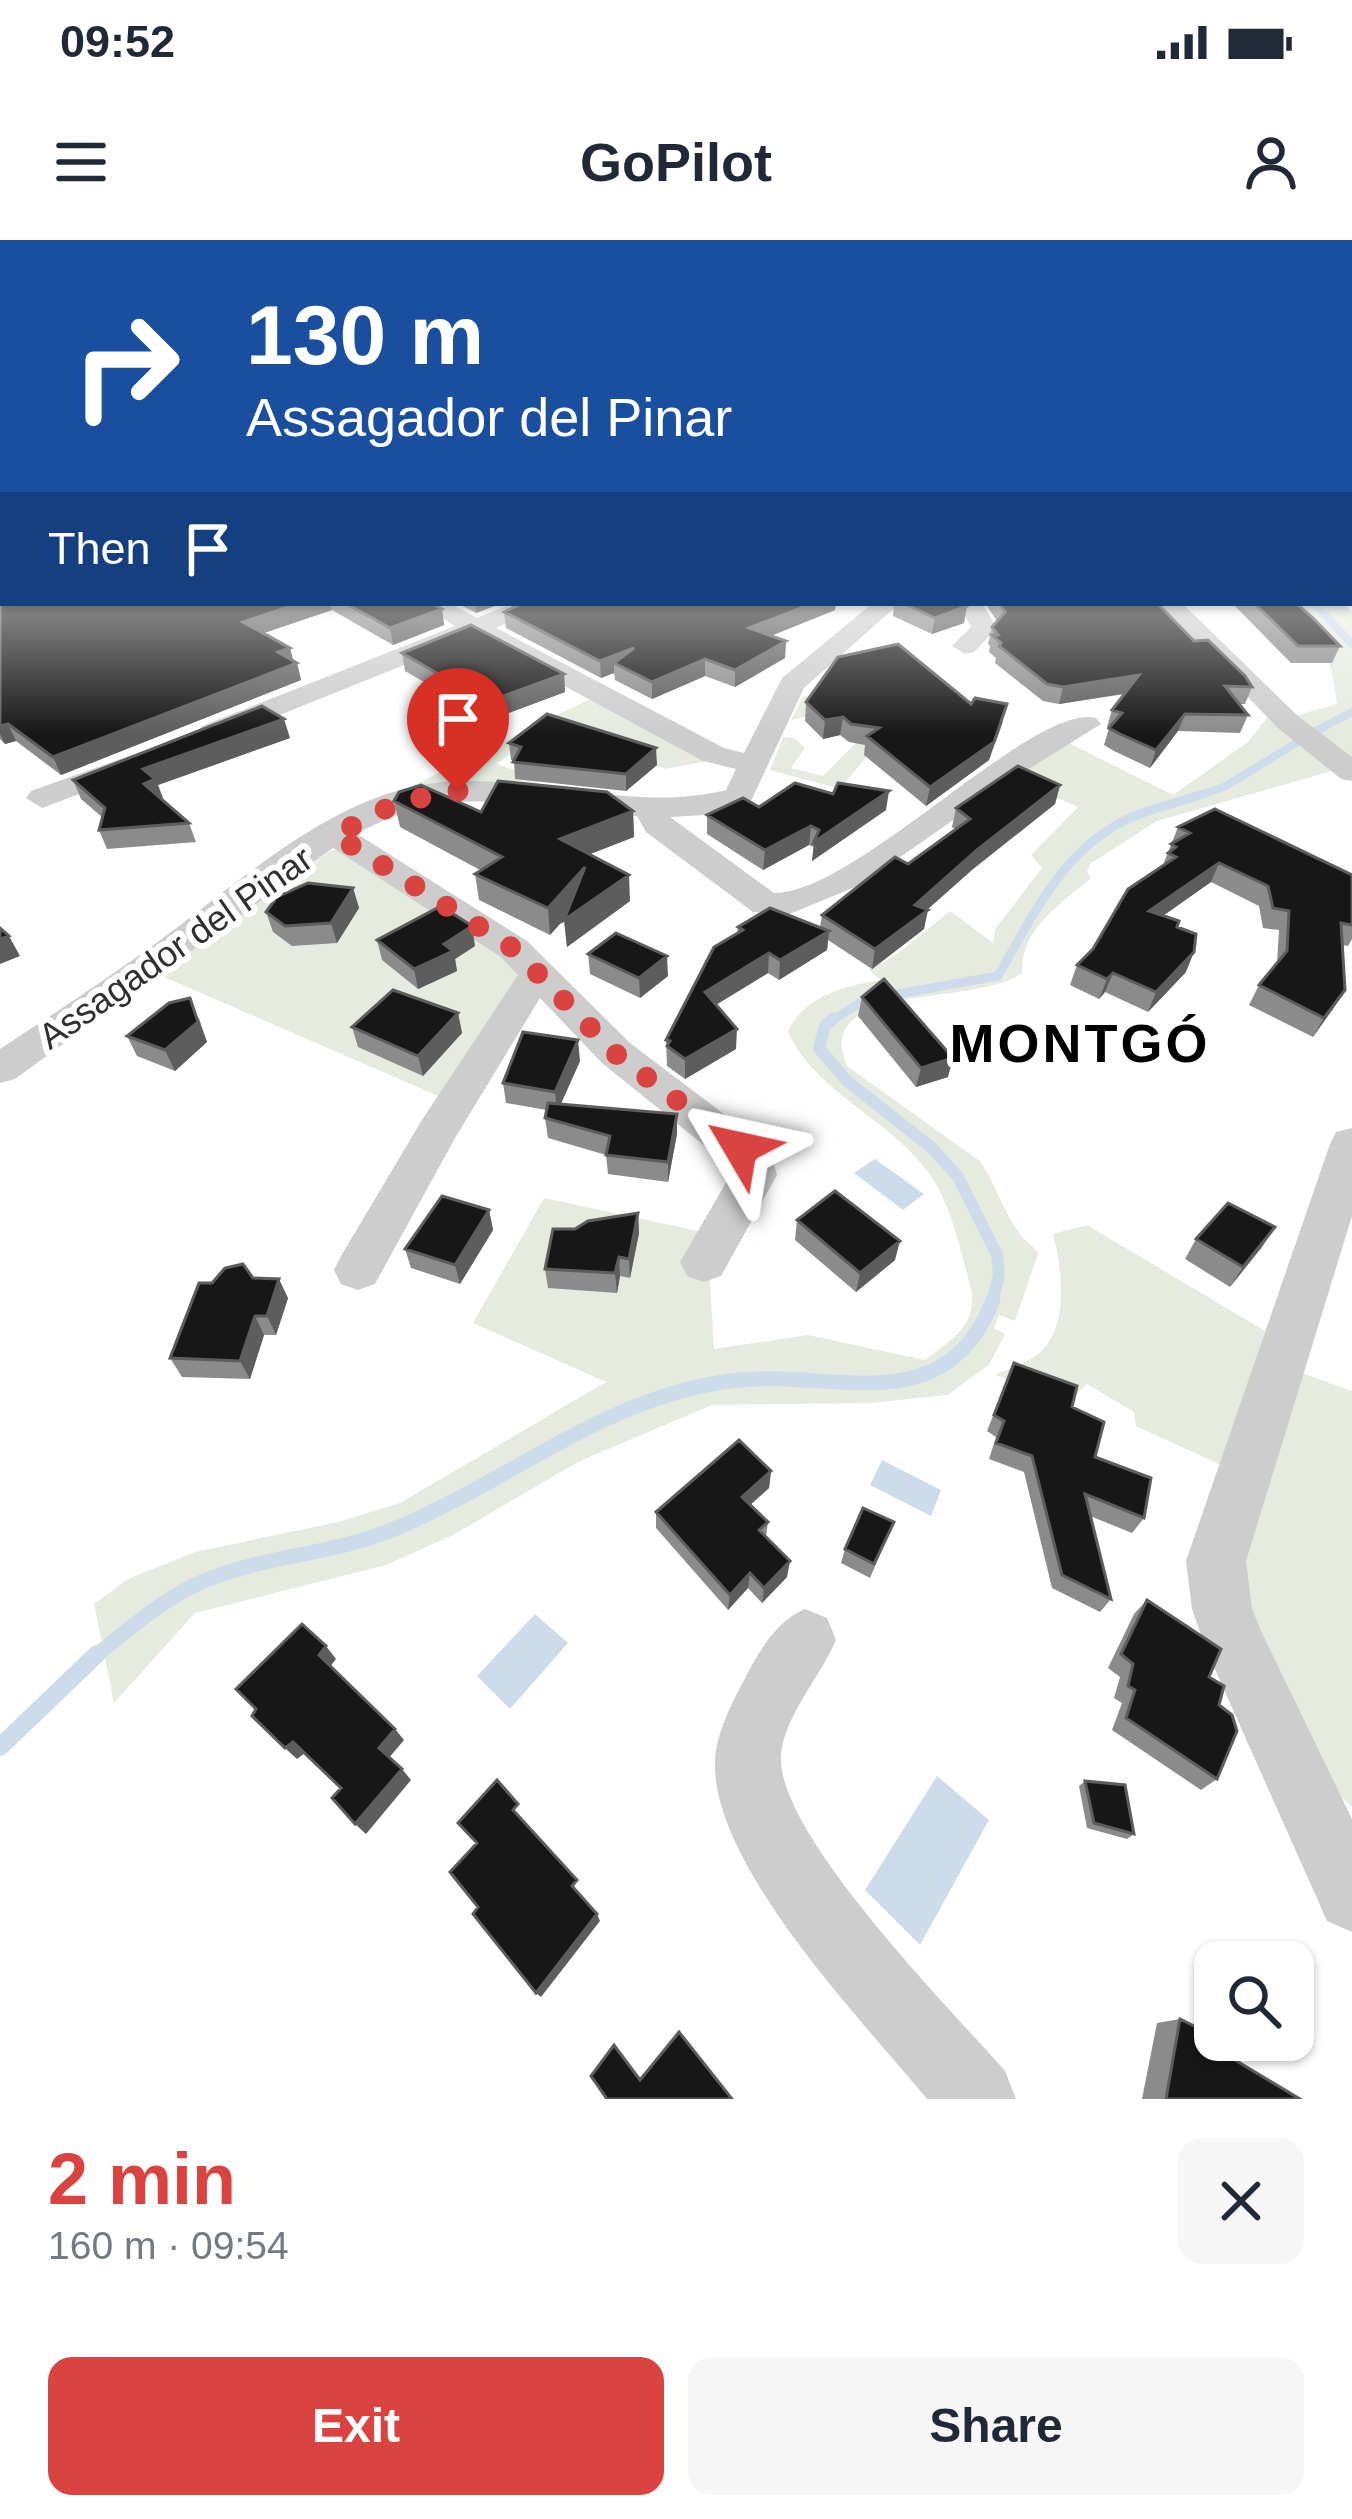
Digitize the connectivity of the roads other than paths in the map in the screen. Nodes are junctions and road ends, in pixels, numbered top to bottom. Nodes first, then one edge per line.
1 (435, 606) edge
2 (529, 606) edge
3 (884, 606) edge
4 (972, 606) edge
5 (1171, 606) edge
6 (475, 628) junction
7 (965, 646) dead end
8 (1086, 724) dead end
9 (186, 742) edge
10 (146, 758) edge
11 (754, 764) junction
12 (1352, 772) edge
13 (42, 798) dead end
14 (647, 806) junction
15 (335, 835) junction
16 (540, 975) junction
17 (0, 1069) edge
18 (1352, 1144) edge
19 (704, 1262) dead end
20 (358, 1270) dead end
21 (805, 1640) dead end
22 (1347, 1875) edge
23 (977, 2099) edge

1 - 6 street
2 - 6 street
3 - 11 street, Assagador del Pinar
4 - 7 street
5 - 12 street
6 - 9 street
6 - 11 street
8 - 14 street
10 - 13 street
11 - 14 street, Assagador del Pinar
14 - 15 street, Assagador del Pinar
15 - 16 street
15 - 17 street, Assagador del Pinar
16 - 19 street
16 - 20 street
18 - 22 street
21 - 23 street

